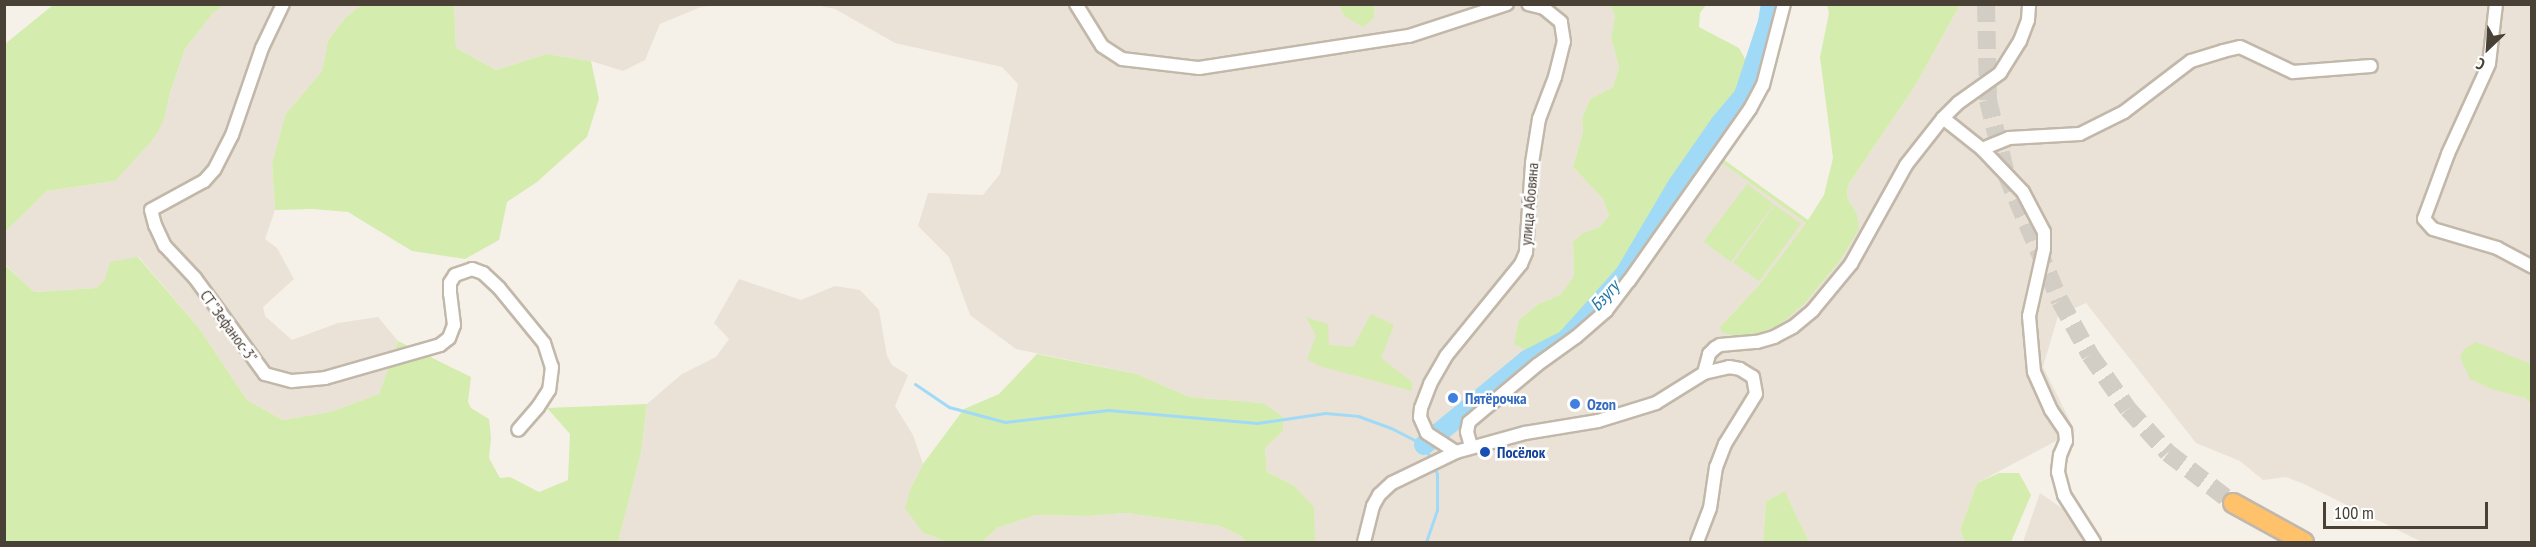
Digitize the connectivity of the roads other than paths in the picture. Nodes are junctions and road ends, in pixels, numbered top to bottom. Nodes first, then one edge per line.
1 (283, 4) edge
2 (1076, 4) edge
3 (1507, 4) edge
4 (1528, 4) edge
5 (1784, 4) edge
6 (2029, 4) edge
7 (2496, 4) edge
8 (2371, 66) dead end
9 (1943, 118) junction
10 (1982, 149) junction
11 (2532, 267) edge
12 (1704, 373) junction
13 (518, 430) dead end
14 (1472, 446) junction
15 (1456, 452) junction
16 (2233, 503) tunnel mouth
17 (1364, 543) edge
18 (1696, 543) edge
19 (2094, 543) edge
20 (2304, 543) edge

1 - 13 street, СТ "Зефанос-3"
2 - 3 street
4 - 15 street, улица Абовяна
5 - 14 street
6 - 9 street
7 - 11 street
8 - 10 street
9 - 10 street
9 - 12 street
10 - 19 street
12 - 14 street
12 - 18 street
14 - 15 street
15 - 17 street
16 - 20 highway

